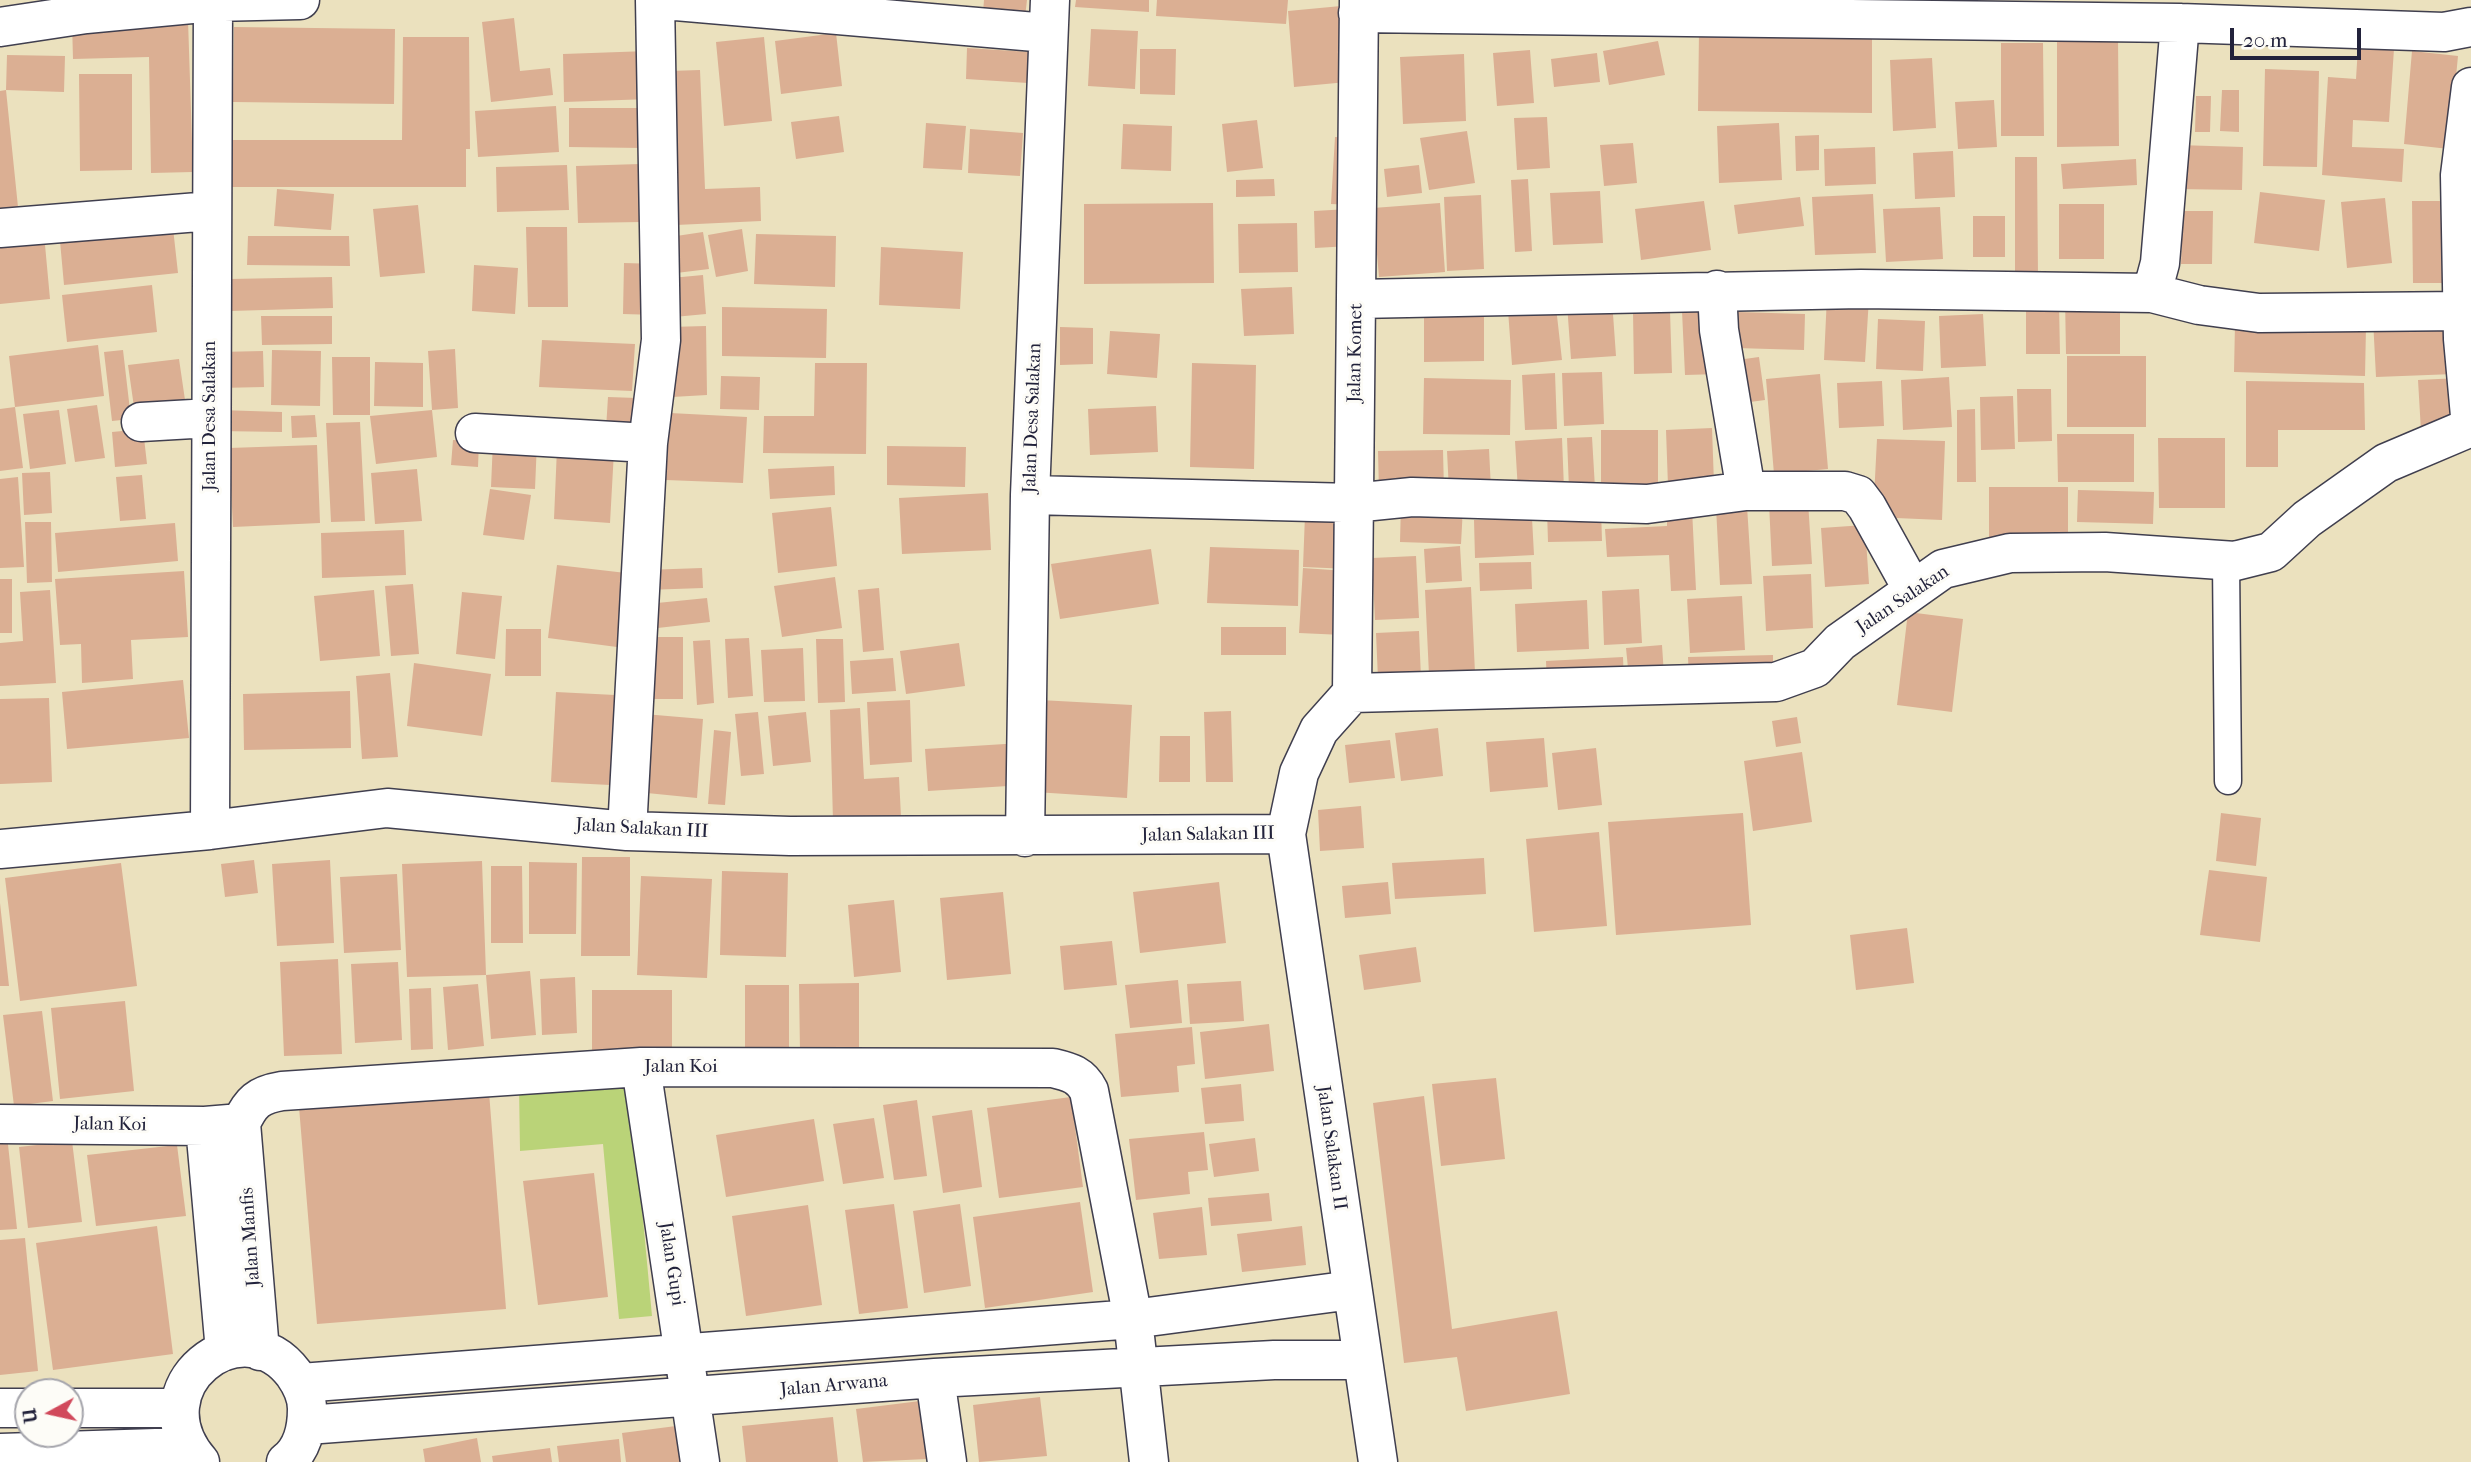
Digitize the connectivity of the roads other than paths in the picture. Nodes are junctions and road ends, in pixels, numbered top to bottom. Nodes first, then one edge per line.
1 (300, 0) edge
2 (655, 0) edge
3 (664, 0) edge
4 (213, 2) junction
5 (1356, 4) edge
6 (1890, 10) edge
7 (4, 17) edge
8 (1049, 17) edge
9 (2464, 18) edge
10 (2180, 23) junction
11 (2471, 87) edge
12 (211, 211) junction
13 (0, 228) edge
14 (1717, 290) junction
15 (2152, 293) junction
16 (1357, 299) junction
17 (2463, 311) junction
18 (210, 418) junction
19 (141, 422) dead end
20 (2471, 427) edge
21 (475, 433) dead end
22 (648, 443) junction
23 (1746, 491) junction
24 (1030, 495) junction
25 (1353, 503) junction
26 (2227, 560) junction
27 (1913, 590) junction
28 (1352, 692) junction
29 (2228, 782) dead end
30 (210, 830) junction
31 (627, 831) junction
32 (1286, 834) junction
33 (1025, 837) junction
34 (0, 849) edge
35 (641, 1067) junction
36 (0, 1124) edge
37 (223, 1124) junction
38 (1352, 1290) junction
39 (1133, 1319) junction
40 (242, 1351) junction
41 (684, 1354) junction
42 (1363, 1360) junction
43 (1136, 1367) junction
44 (935, 1378) junction
45 (301, 1383) junction
46 (691, 1398) junction
47 (84, 1408) edge
48 (178, 1408) junction
49 (307, 1425) junction
50 (0, 1453) edge
51 (194, 1454) edge
52 (286, 1462) edge
53 (700, 1462) edge
54 (947, 1462) edge
55 (1149, 1462) edge
56 (1378, 1462) edge

1 - 4 street
2 - 22 street
3 - 8 street
4 - 7 street
4 - 12 street, Jalan Desa Salakan
5 - 6 street
5 - 16 street, Jalan Komet
6 - 10 street
8 - 24 street, Jalan Desa Salakan
9 - 10 street
10 - 15 street
11 - 17 street
12 - 13 street
12 - 18 street, Jalan Desa Salakan
14 - 15 street
14 - 16 street
14 - 23 street
15 - 17 street
16 - 25 street, Jalan Komet
17 - 20 street
18 - 19 street
18 - 30 street, Jalan Desa Salakan
20 - 26 street, Jalan Salakan
21 - 22 street
22 - 31 street
23 - 25 street
23 - 27 street
24 - 25 street
24 - 33 street, Jalan Desa Salakan
25 - 28 street, Jalan Komet
26 - 27 street, Jalan Salakan
26 - 29 lane
27 - 28 street, Jalan Salakan
28 - 32 street
30 - 31 street, Jalan Salakan III
30 - 34 street, Jalan Salakan III
31 - 33 street, Jalan Salakan III
32 - 33 street, Jalan Salakan III
32 - 38 street, Jalan Salakan II
35 - 37 street, Jalan Koi
35 - 39 street, Jalan Koi
35 - 41 street, Jalan Gupi
36 - 37 street, Jalan Koi
37 - 40 street, Jalan Manfis
38 - 39 street
38 - 42 street, Jalan Salakan II
39 - 41 street
39 - 43 street, Jalan Koi
40 - 45 street
40 - 48 street
41 - 45 street
41 - 46 street, Jalan Gupi
42 - 43 street, Jalan Arwana
42 - 56 street, Jalan Salakan II
43 - 44 street, Jalan Arwana
43 - 55 street, Jalan Koi
44 - 46 street, Jalan Arwana
44 - 54 street
45 - 49 street
46 - 49 street, Jalan Arwana
46 - 53 street, Jalan Gupi
47 - 48 street
48 - 51 street
49 - 52 street
50 - 51 street

